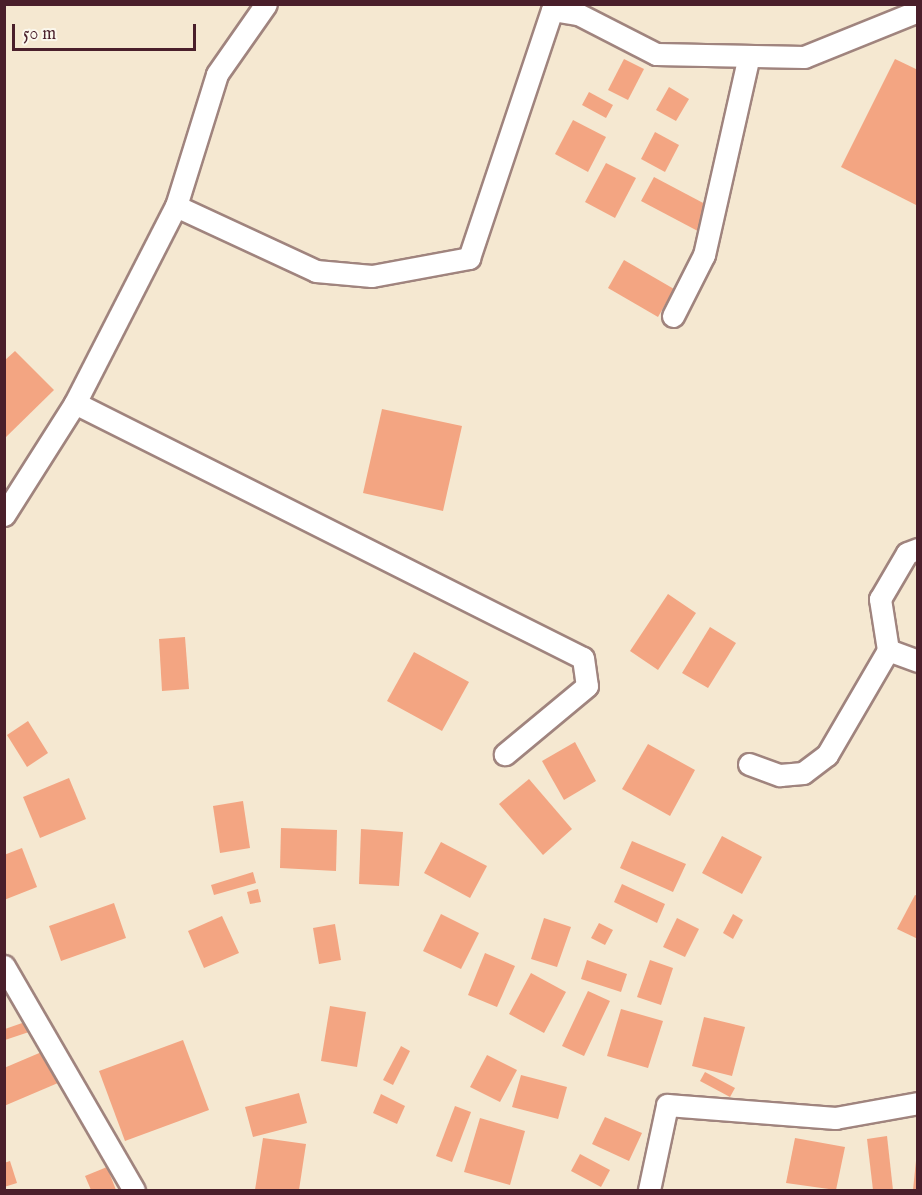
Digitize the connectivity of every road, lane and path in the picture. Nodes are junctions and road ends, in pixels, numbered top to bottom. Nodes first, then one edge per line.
1 (266, 4) edge
2 (918, 12) edge
3 (750, 56) junction
4 (176, 206) junction
5 (673, 316) dead end
6 (75, 403) junction
7 (4, 515) edge
8 (918, 549) edge
9 (888, 650) junction
10 (918, 661) edge
11 (505, 754) dead end
12 (749, 764) dead end
13 (4, 966) edge
14 (918, 1103) edge
15 (134, 1191) edge
16 (649, 1191) edge

1 - 4 street
2 - 3 street
3 - 4 street
3 - 5 street
4 - 6 street
6 - 7 street
6 - 11 street
8 - 9 street
9 - 10 street
9 - 12 street
13 - 15 street
14 - 16 street

